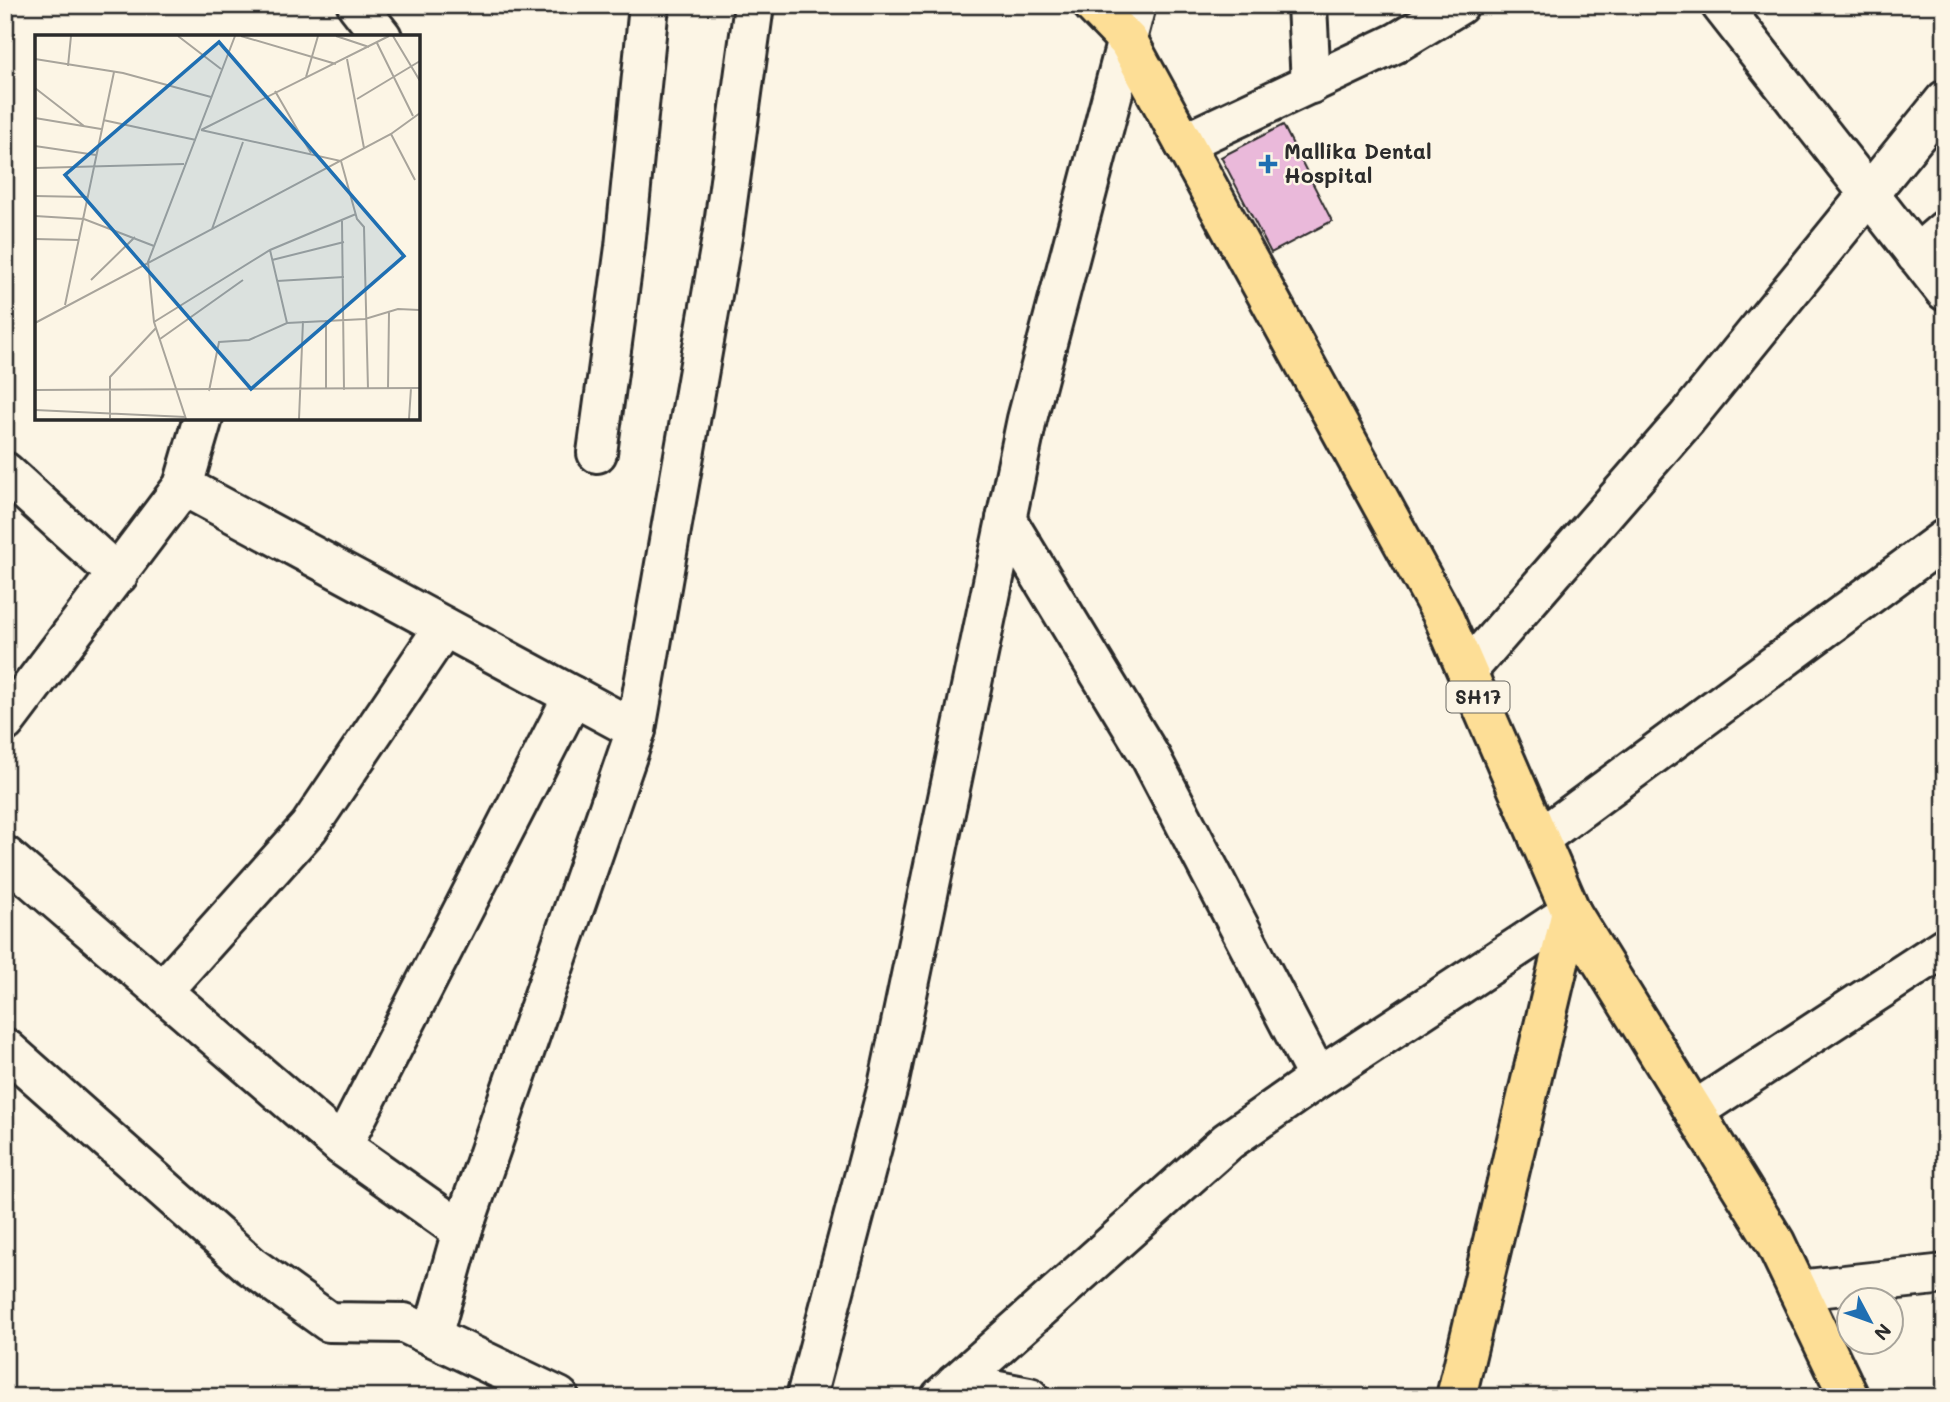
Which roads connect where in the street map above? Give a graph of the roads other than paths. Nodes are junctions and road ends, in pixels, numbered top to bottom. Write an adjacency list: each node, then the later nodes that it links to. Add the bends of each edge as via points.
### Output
1 (357, 5): 9 (street)
2 (649, 5): 18 (street, via 625,247)
3 (754, 5): 28 (street, via 723,232)
4 (1093, 5): 8 (main road, SH17)
5 (1307, 5): 10 (street)
6 (1459, 5): 10 (street, via 1396,43)
7 (1733, 10): 13 (street)
8 (1132, 23): 12 (main road, SH17); 21 (street, via 1027,419)
9 (380, 35)
10 (1311, 84): 12 (street)
11 (1945, 100): 13 (street)
12 (1184, 143): 25 (main road, SH17, via 1442,614)
13 (1868, 194): 15 (street); 25 (street, via 1687,418)
14 (1945, 230): 15 (street)
15 (1916, 255): 16 (street)
16 (1945, 291)
17 (202, 420): 20 (street)
18 (597, 453)
19 (5, 472): 23 (street)
20 (183, 486): 23 (street); 24 (street)
21 (1006, 519): 35 (street, via 1152,758); 44 (street, via 888,1086)
22 (1945, 539): 29 (street)
23 (118, 575): 27 (street)
24 (444, 627): 26 (street); 33 (street, via 309,827)
25 (1467, 671): 29 (main road, SH17)
26 (573, 696): 28 (street); 37 (street)
27 (10, 705)
28 (636, 730): 38 (street)
29 (1539, 839): 31 (main road, SH17)
30 (5, 856): 33 (street)
31 (1571, 912): 35 (street); 36 (main road, SH17); 46 (main road)
32 (1945, 947): 36 (street)
33 (162, 991): 37 (street)
34 (5, 1048): 41 (street, via 251,1266 329,1322 404,1323)
35 (1318, 1078): 42 (street, via 1228,1141)
36 (1694, 1111): 40 (main road, SH17, via 1775,1242)
37 (342, 1146): 38 (street)
38 (462, 1231): 41 (street)
39 (1945, 1273): 40 (street)
40 (1798, 1290): 47 (main road, SH17)
41 (432, 1336): 43 (street)
42 (948, 1390): 45 (street)
43 (559, 1397)
44 (806, 1397)
45 (1029, 1397)
46 (1456, 1397)
47 (1849, 1397)

